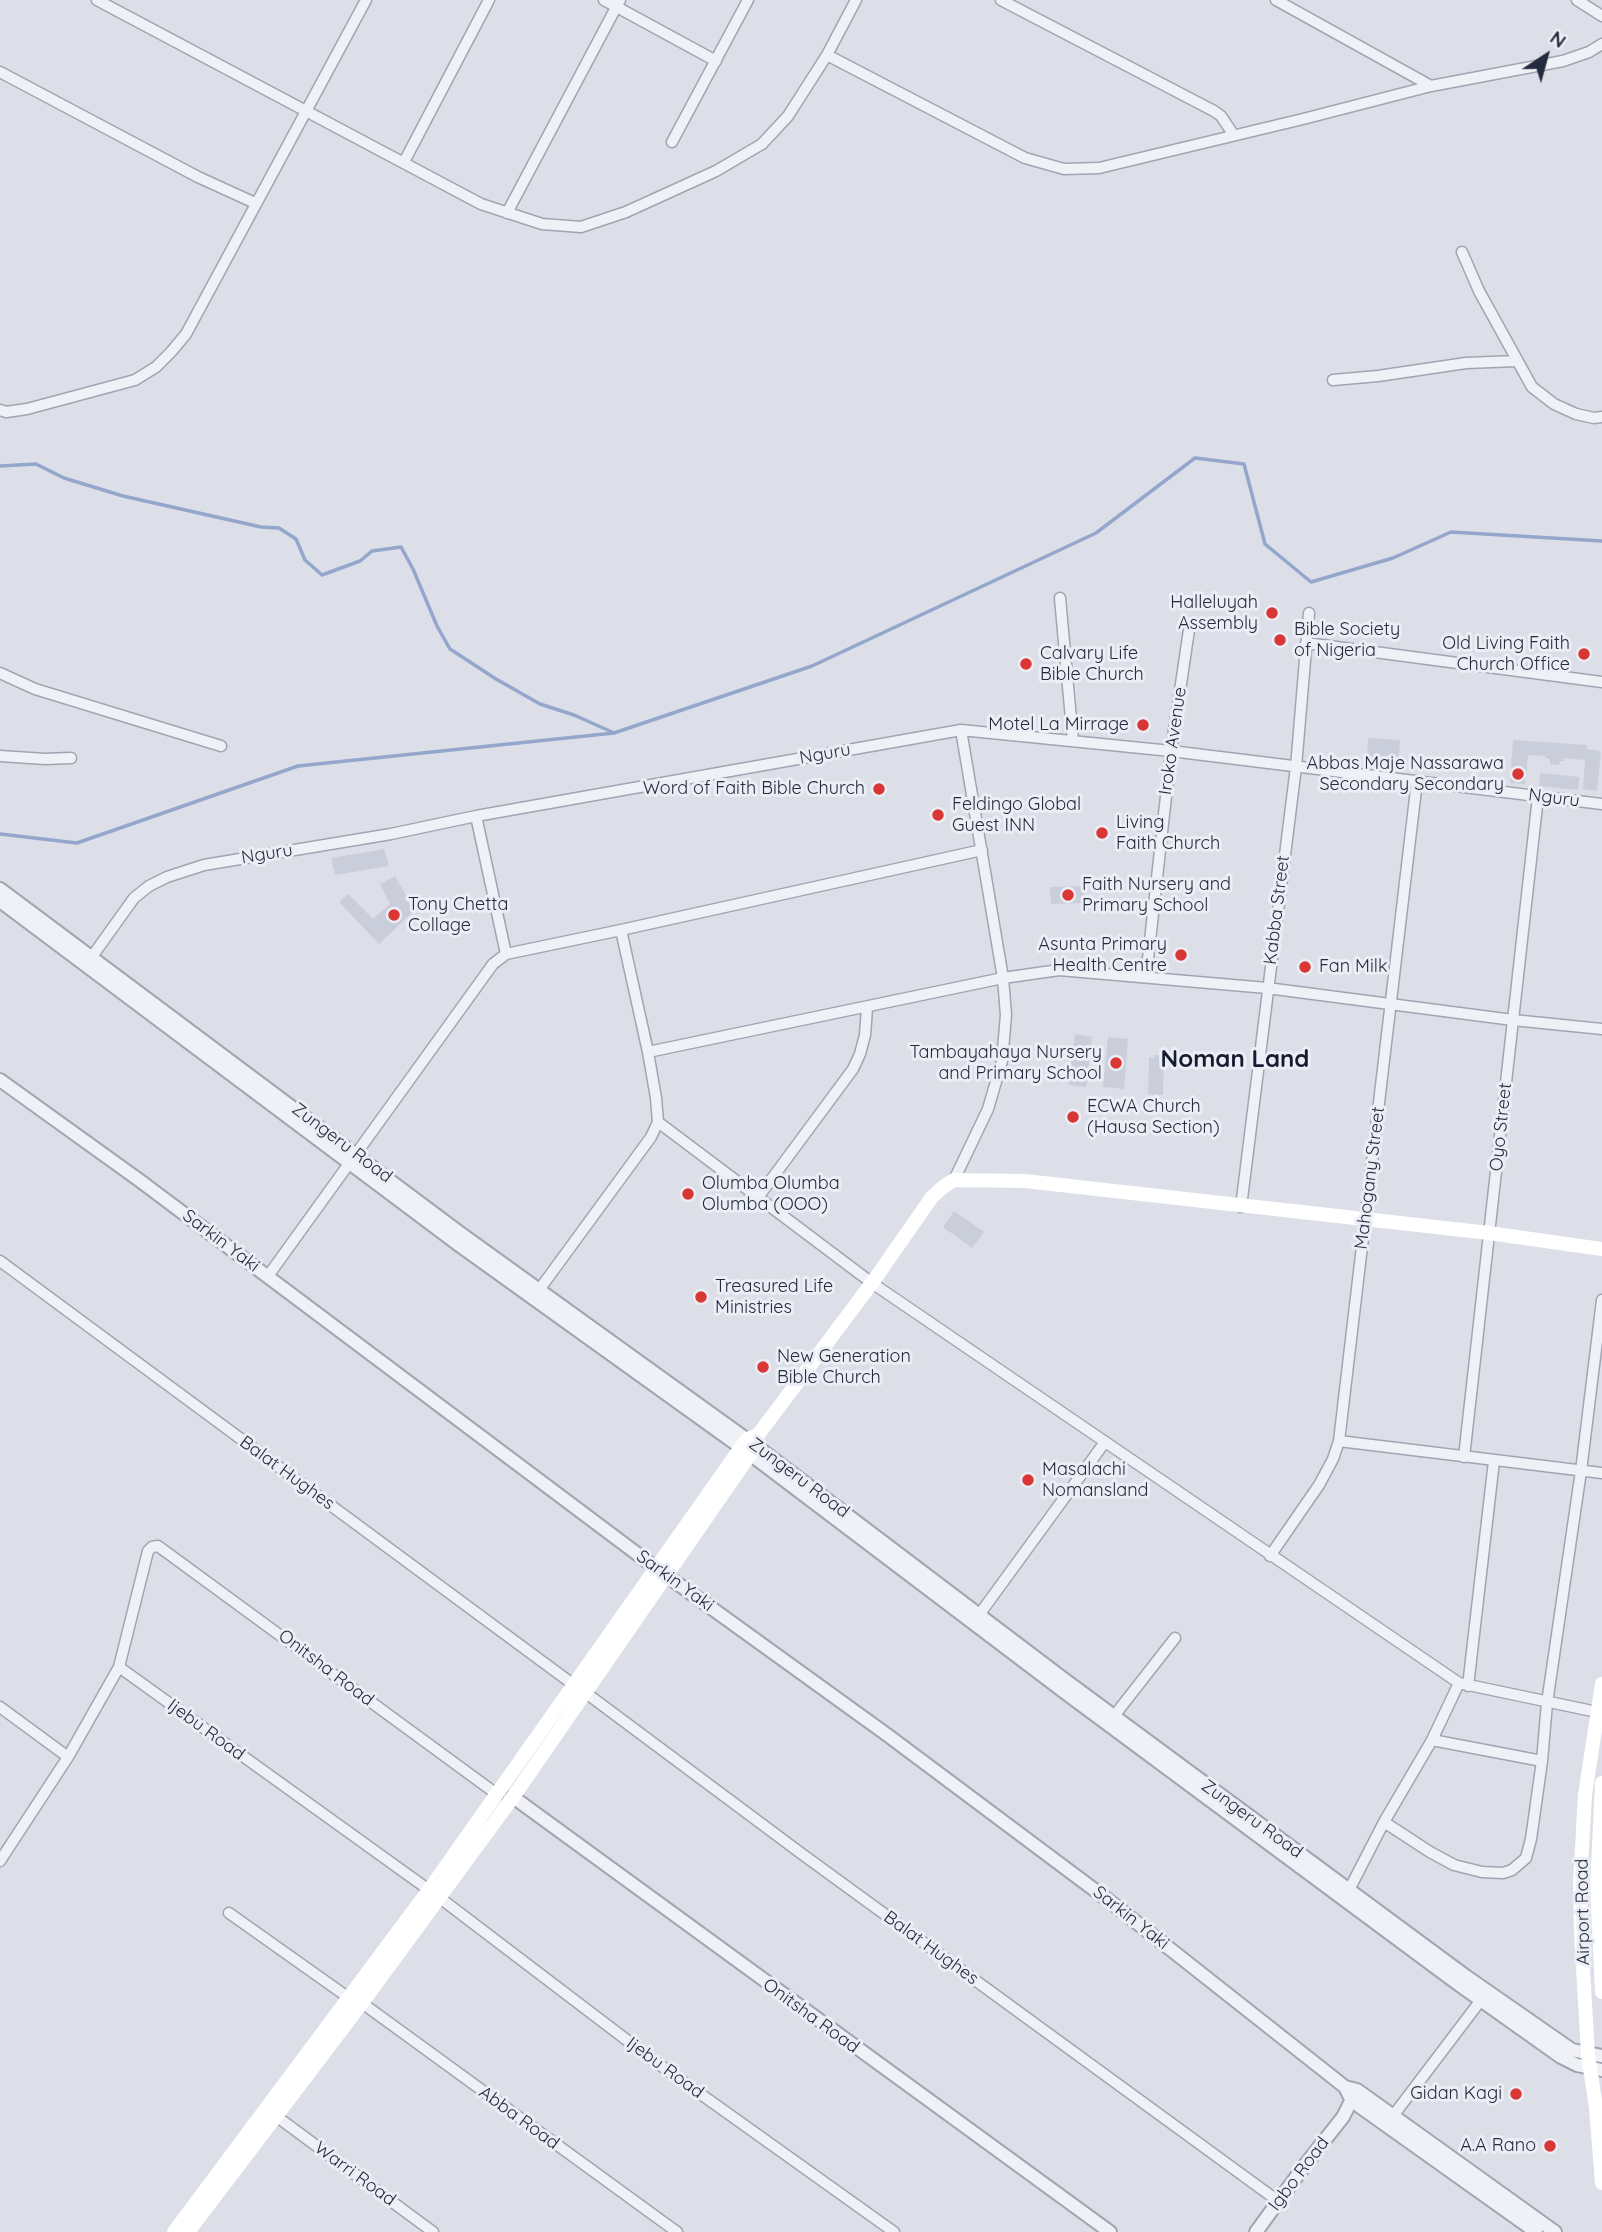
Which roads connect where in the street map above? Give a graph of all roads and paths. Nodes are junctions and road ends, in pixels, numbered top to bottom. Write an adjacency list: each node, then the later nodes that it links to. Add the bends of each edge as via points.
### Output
1 (97, 0): 17 (street)
2 (366, 0): 17 (street)
3 (489, 0): 20 (street)
4 (604, 0): 10 (street)
5 (748, 0): 14 (street)
6 (856, 0): 13 (street)
7 (1001, 0): 18 (street, via 1214,111)
8 (1276, 0): 16 (street)
9 (1577, 0): 11 (street)
10 (618, 3): 14 (street); 22 (street)
11 (1602, 16)
12 (1602, 44): 16 (street, via 1563,61)
13 (827, 55): 18 (street, via 1025,159 1064,169 1099,168); 22 (street, via 788,116 762,144 716,171 581,227 542,224)
14 (716, 61): 19 (street)
15 (1, 76): 21 (street)
16 (1431, 86): 18 (street)
17 (307, 111): 20 (street); 21 (street)
18 (1233, 134)
19 (672, 142)
20 (404, 162): 22 (street)
21 (255, 203): 26 (street, via 186,334 156,367 110,388 27,409)
22 (507, 213)
23 (1462, 252): 24 (street)
24 (1517, 361): 25 (street); 27 (street, via 1532,387 1554,404 1576,414)
25 (1333, 380)
26 (0, 410)
27 (1602, 417)
28 (1060, 598): 35 (street)
29 (1310, 613): 31 (street, Kabba Street)
30 (1189, 630): 37 (street, Iroko Avenue)
31 (1306, 643): 33 (street); 40 (street, Kabba Street)
32 (0, 673): 36 (street, via 35,689)
33 (1602, 682)
34 (961, 730): 35 (street, Nguru); 44 (street, Nguru); 45 (street)
35 (1073, 741): 37 (street, Nguru)
36 (221, 746)
37 (1171, 751): 40 (street, Nguru); 52 (street, Iroko Avenue)
38 (0, 756): 39 (street)
39 (71, 758)
40 (1296, 767): 41 (street, Nguru); 53 (street, Kabba Street)
41 (1417, 781): 42 (street, Nguru); 54 (street, Mahogany Street)
42 (1538, 796): 43 (street, Nguru); 56 (street, Oyo Street)
43 (1602, 804)
44 (476, 816): 49 (street); 50 (street, Nguru, via 204,865 167,877 134,898)
45 (982, 850): 48 (street); 51 (street)
46 (0, 889): 47 (street, Zungeru Road)
47 (6, 908): 50 (street, Zungeru Road); 61 (street)
48 (621, 930): 49 (street); 58 (street)
49 (506, 954): 61 (street, via 493,964)
50 (91, 958): 61 (street, Zungeru Road)
51 (1003, 978): 52 (street, via 1059,970); 55 (street); 62 (street, via 1002,1060 988,1109)
52 (1146, 978): 53 (street)
53 (1267, 988): 54 (street); 64 (street, Kabba Street)
54 (1392, 1003): 56 (street); 65 (street, Mahogany Street)
55 (867, 1008): 58 (street); 63 (street, via 865,1035 853,1069)
56 (1513, 1020): 57 (street); 66 (street, Oyo Street)
57 (1602, 1029)
58 (648, 1052): 60 (street)
59 (0, 1080): 69 (street, Sarkin Yaki)
60 (658, 1122): 63 (street); 71 (street, via 651,1138)
61 (352, 1157): 69 (street); 71 (street, Zungeru Road); 75 (street, via 533,1299)
62 (954, 1180): 64 (main road, via 1026,1181); 70 (main road, via 932,1197)
63 (759, 1196): 70 (street)
64 (1241, 1207): 65 (main road)
65 (1365, 1220): 66 (main road); 73 (street, Mahogany Street)
66 (1489, 1234): 67 (main road); 76 (street, Oyo Street)
67 (1602, 1249)
68 (0, 1261): 87 (street, Balat Hughes)
69 (268, 1276): 81 (street, Sarkin Yaki)
70 (872, 1283): 74 (street); 75 (main road)
71 (539, 1290): 75 (street, Zungeru Road)
72 (1602, 1300): 78 (street)
73 (1339, 1441): 76 (street); 80 (street, Mahogany Street, via 1320,1485)
74 (1105, 1442): 80 (street); 82 (street)
75 (751, 1444): 81 (main road); 82 (street, Zungeru Road); 105 (street, via 1067,1694)
76 (1464, 1457): 77 (street)
77 (1494, 1461): 78 (street); 85 (street)
78 (1581, 1471): 79 (street); 88 (street)
79 (1602, 1473)
80 (1270, 1556): 85 (street)
81 (661, 1572): 87 (main road); 107 (street, Sarkin Yaki, via 1097,1891)
82 (979, 1615): 91 (street, Zungeru Road)
83 (1175, 1639): 91 (street)
84 (119, 1667): 93 (street); 96 (street, Onitsha Road, via 146,1558 152,1547 163,1548); 101 (street, Ijebu Road)
85 (1463, 1684): 88 (street); 92 (street)
86 (1602, 1684): 90 (main road, Airport Road)
87 (580, 1689): 96 (main road); 97 (main road); 111 (street, Balat Hughes)
88 (1547, 1703): 90 (street); 94 (street)
89 (0, 1707): 93 (street)
90 (1597, 1712): 106 (main road, Airport Road, via 1585,1796 1580,1883)
91 (1114, 1716): 100 (street, Zungeru Road)
92 (1432, 1740): 94 (street); 98 (street)
93 (68, 1757): 99 (street)
94 (1542, 1761): 98 (street, via 1526,1858 1512,1870 1482,1872 1454,1865)
95 (1602, 1793): 103 (main road, Airport Road, via 1597,1887)
96 (498, 1795): 101 (main road)
97 (513, 1797): 101 (main road); 117 (street, Onitsha Road)
98 (1384, 1822): 100 (street)
99 (0, 1861)
100 (1349, 1890): 106 (street, Zungeru Road, via 1538,2027)
101 (434, 1894): 104 (main road); 116 (street, Ijebu Road, via 653,2060)
102 (229, 1913): 104 (street, Abba Road)
103 (1602, 1992)
104 (355, 2000): 108 (main road); 112 (main road); 115 (street, Abba Road)
105 (1481, 2000): 106 (street, via 1561,2057); 109 (street)
106 (1596, 2062): 110 (main road, Airport Road)
107 (1355, 2096): 109 (street, Sarkin Yaki); 111 (street, Igbo Road); 119 (street)
108 (276, 2116): 113 (main road); 114 (street, Warri Road)
109 (1393, 2116): 120 (street, Sarkin Yaki)
110 (1602, 2183)
111 (1278, 2201): 118 (street, Igbo Road)
112 (174, 2232)
113 (188, 2232)
114 (433, 2232)
115 (677, 2232)
116 (894, 2232)
117 (1110, 2232)
118 (1255, 2232)
119 (1536, 2232)
120 (1555, 2232)

